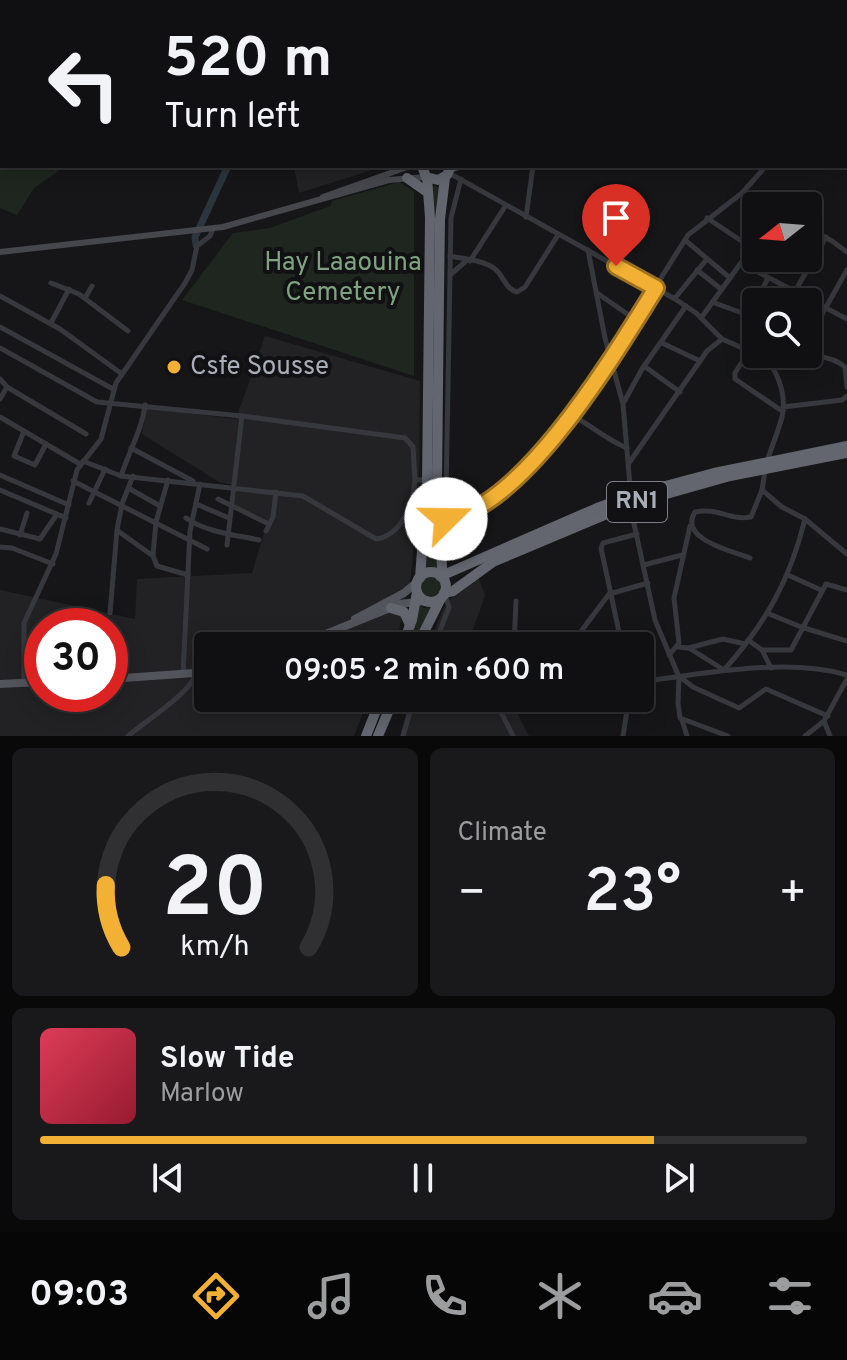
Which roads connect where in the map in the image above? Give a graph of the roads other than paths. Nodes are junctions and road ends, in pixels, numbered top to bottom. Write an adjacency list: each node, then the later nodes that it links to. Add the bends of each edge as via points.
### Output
1 (405, 168): 11 (main road)
2 (533, 168): 13 (street)
3 (764, 168): 9 (street)
4 (449, 172): 5 (highway, via 434,180); 7 (street); 136 (highway, via 440,219)
5 (425, 173): 6 (main road); 8 (highway)
6 (407, 178): 8 (highway); 11 (main road)
7 (461, 179): 12 (street); 24 (street, via 452,209)
8 (427, 192): 96 (highway)
9 (743, 192)
10 (742, 193): 14 (street)
11 (317, 201): 15 (main road)
12 (506, 205): 13 (street); 26 (street)
13 (526, 217): 16 (street)
14 (707, 218): 19 (street); 20 (street)
15 (211, 229): 22 (main road); 66 (street, via 197,246 185,283)
16 (558, 235): 21 (street); 26 (street, via 517,292 494,268)
17 (822, 235): 18 (street)
18 (826, 237): 23 (street); 38 (street)
19 (742, 238)
20 (685, 240): 25 (street); 35 (street)
21 (588, 250): 35 (street); 41 (street)
22 (0, 252)
23 (847, 252)
24 (450, 256): 26 (street); 30 (street)
25 (707, 259): 28 (street); 31 (street)
26 (468, 260): 30 (street)
27 (741, 263): 31 (street); 32 (street)
28 (697, 270): 40 (street); 44 (street)
29 (847, 270): 47 (street)
30 (450, 276): 118 (street)
31 (730, 278): 40 (street)
32 (768, 278): 36 (street); 37 (street)
33 (51, 283): 39 (street)
34 (92, 286): 43 (street)
35 (656, 288): 44 (street); 52 (street)
36 (764, 288)
37 (787, 288)
38 (797, 288)
39 (69, 289): 43 (street); 53 (street)
40 (721, 289): 45 (street)
41 (597, 293): 52 (street); 60 (street)
42 (0, 296): 53 (street)
43 (85, 298): 55 (street)
44 (675, 299): 46 (street)
45 (712, 302): 48 (street); 50 (street)
46 (686, 306): 50 (street); 57 (street)
47 (824, 309): 49 (street); 51 (street)
48 (742, 312)
49 (822, 313)
50 (701, 318): 56 (street)
51 (847, 319)
52 (636, 320): 60 (street)
53 (51, 323): 66 (street)
54 (0, 327): 70 (street)
55 (128, 331)
56 (722, 339): 58 (street); 62 (street)
57 (662, 343): 62 (street); 63 (street)
58 (742, 347)
59 (0, 348): 74 (street, via 93,400)
60 (611, 356): 75 (street); 79 (street)
61 (822, 358): 69 (street, via 843,365)
62 (700, 361): 71 (street)
63 (644, 366): 71 (street); 75 (street)
64 (742, 367): 77 (street, via 735,379)
65 (771, 368): 77 (street)
66 (122, 374): 70 (street)
67 (0, 379): 68 (street)
68 (7, 387): 73 (street); 82 (street)
69 (847, 387)
70 (113, 389): 74 (street)
71 (680, 392): 89 (street)
72 (847, 396): 77 (street)
73 (0, 399)
74 (109, 403): 76 (street); 88 (street, via 101,439)
75 (623, 404): 86 (street)
76 (145, 405): 78 (street); 85 (street)
77 (783, 409): 90 (street)
78 (242, 416): 96 (street, via 408,439); 99 (street)
79 (573, 416): 86 (street); 118 (street, via 497,495)
80 (0, 417): 81 (street)
81 (24, 431): 83 (street); 83 (street, via 14,456 35,465)
82 (86, 434)
83 (46, 444): 88 (street)
84 (847, 446): 90 (highway, RN1)
85 (131, 448): 93 (street); 98 (street)
86 (627, 448): 89 (street)
87 (847, 453): 90 (highway, RN1)
88 (82, 462): 91 (street); 97 (street)
89 (628, 464): 106 (street)
90 (766, 465): 102 (street); 106 (highway, RN1)
91 (105, 469): 93 (street); 103 (street)
92 (0, 475): 110 (street)
93 (121, 476): 94 (street)
94 (133, 476): 95 (street); 100 (street)
95 (168, 480): 98 (street); 112 (street)
96 (421, 480): 104 (street, via 400,522 390,535 376,539 312,499); 147 (highway)
97 (73, 481): 103 (street); 110 (street)
98 (199, 484): 99 (street); 109 (street)
99 (233, 486): 104 (street); 111 (street)
100 (130, 489): 108 (street); 112 (street)
101 (0, 490): 114 (street)
102 (762, 490): 119 (street); 122 (street, via 750,518 711,509 695,512)
103 (95, 491): 107 (street); 108 (street)
104 (276, 492): 111 (street, via 268,528)
105 (218, 499): 111 (street)
106 (634, 499): 126 (street); 140 (highway, RN1); 149 (highway, RN1, via 493,562)
107 (89, 503)
108 (122, 504): 120 (street); 124 (street)
109 (196, 504): 117 (street); 121 (street)
110 (69, 505): 115 (street)
111 (231, 505): 117 (street)
112 (160, 506): 120 (street)
113 (27, 513): 127 (street)
114 (57, 514): 115 (street); 127 (street, via 40,539)
115 (66, 518): 138 (street)
116 (186, 518): 121 (street)
117 (229, 518): 125 (street)
118 (446, 519): 136 (street)
119 (805, 519): 133 (street); 142 (street)
120 (156, 522): 128 (street); 135 (street)
121 (192, 522): 125 (street); 128 (street)
122 (691, 525): 134 (street); 137 (street, via 703,539)
123 (0, 529): 127 (street)
124 (117, 530): 135 (street); 152 (street)
125 (228, 534): 129 (street); 130 (street)
126 (637, 534): 139 (street); 148 (street, via 601,546)
127 (20, 535)
128 (190, 540): 132 (street); 141 (street)
129 (259, 540)
130 (227, 545)
131 (0, 547): 138 (street)
132 (207, 549)
133 (847, 554)
134 (682, 555): 139 (street); 167 (street, via 674,598)
135 (153, 556): 141 (street, via 157,566)
136 (441, 557): 140 (highway); 143 (highway)
137 (750, 558)
138 (53, 564): 151 (street)
139 (644, 565): 144 (street)
140 (458, 568): 143 (highway, RN1)
141 (188, 575): 174 (street)
142 (788, 575): 145 (street); 154 (street)
143 (440, 576): 147 (highway, RN1, via 427,573); 149 (highway, via 445,582)
144 (648, 583): 148 (street); 170 (street)
145 (821, 590): 146 (street, via 828,583); 156 (street)
146 (847, 590)
147 (418, 591): 149 (highway, RN1, via 433,602); 153 (main road, RN1); 155 (highway); 157 (main road, RN1, via 404,593)
148 (609, 594): 163 (street); 164 (street)
149 (443, 595): 160 (highway); 161 (street, via 447,614)
150 (516, 601): 162 (street)
151 (31, 608)
152 (110, 608)
153 (391, 608): 155 (highway, via 404,612); 157 (main road, RN1)
154 (767, 613): 156 (street); 166 (street)
155 (410, 625): 159 (highway)
156 (801, 627): 165 (street); 169 (street, via 788,651)
157 (337, 630): 158 (main road, RN1)
158 (332, 632)
159 (407, 632)
160 (424, 632)
161 (440, 632)
162 (515, 632)
163 (581, 632)
164 (618, 632)
165 (847, 641)
166 (747, 642): 168 (street, via 723,639); 169 (street); 172 (street)
167 (678, 647): 168 (street); 170 (street)
168 (688, 648): 172 (street)
169 (762, 650): 171 (street)
170 (669, 655): 176 (street)
171 (771, 668): 172 (street); 177 (street, via 812,668)
172 (725, 671): 176 (street)
173 (194, 675): 174 (main road)
174 (183, 676): 178 (main road)
175 (194, 677): 191 (street)
176 (679, 677): 179 (street); 189 (street, via 739,708 766,689); 190 (street)
177 (847, 677): 182 (street)
178 (128, 678)
179 (654, 680)
180 (24, 683): 181 (main road)
181 (0, 684)
182 (837, 701): 183 (street); 189 (street)
183 (847, 704)
184 (375, 712): 192 (highway)
185 (388, 712): 193 (highway)
186 (410, 712): 194 (street)
187 (501, 712): 195 (street)
188 (627, 712): 196 (street)
189 (826, 718): 199 (street); 200 (street)
190 (682, 720): 197 (street); 198 (street)
191 (128, 736)
192 (366, 736)
193 (378, 736)
194 (403, 736)
195 (513, 736)
196 (623, 736)
197 (687, 736)
198 (728, 736)
199 (805, 736)
200 (830, 736)

